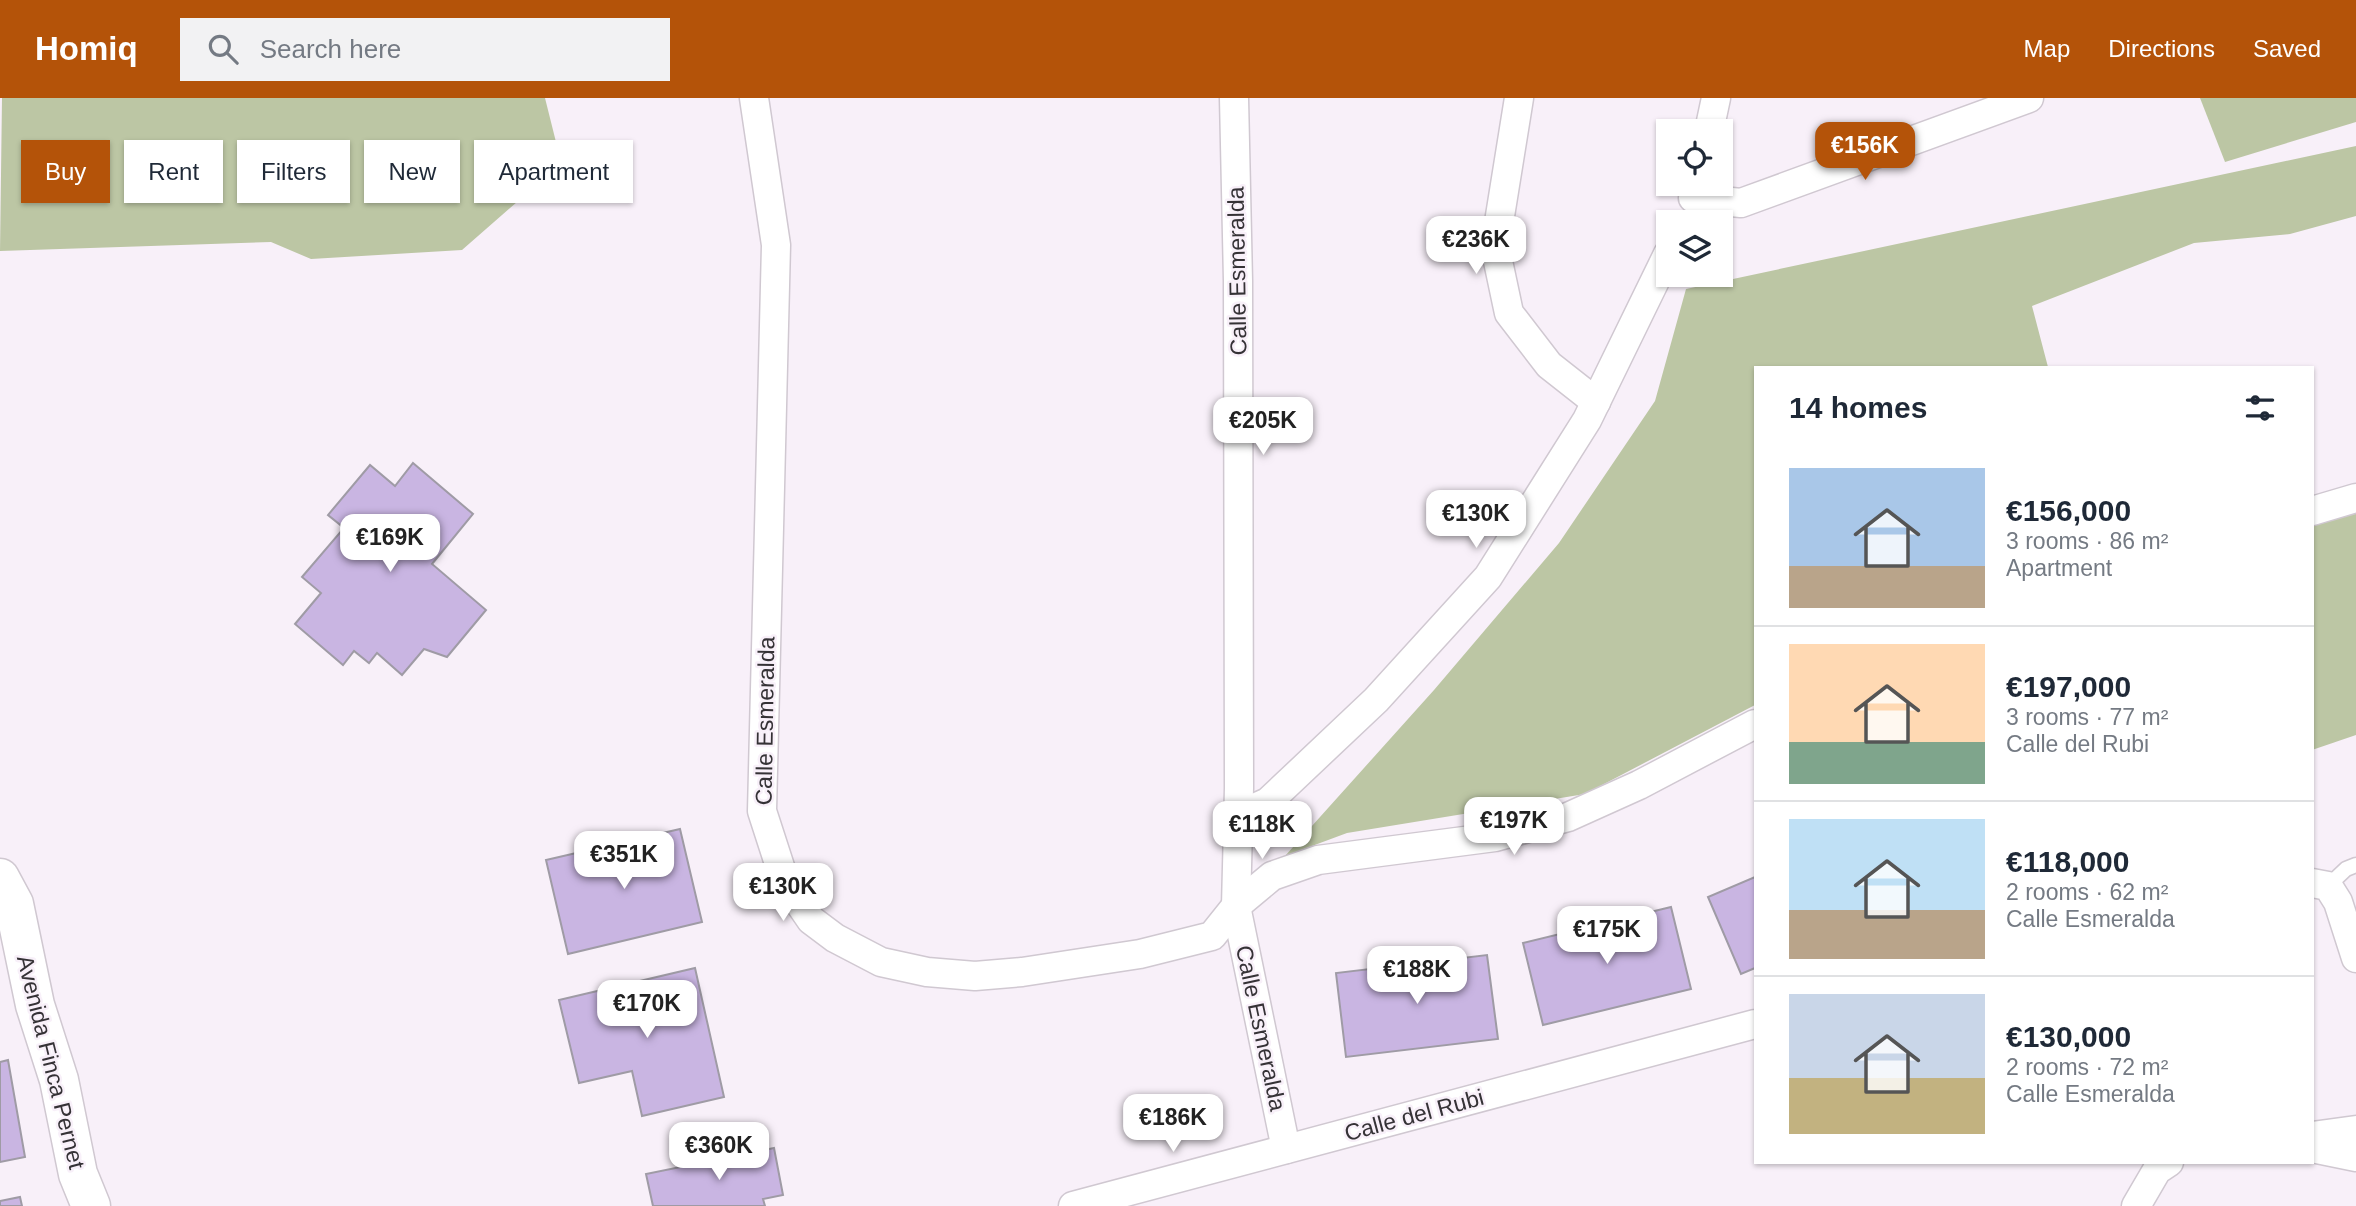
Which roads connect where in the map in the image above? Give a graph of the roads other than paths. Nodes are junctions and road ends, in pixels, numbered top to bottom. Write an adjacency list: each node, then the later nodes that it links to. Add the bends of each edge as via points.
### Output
1 (754, 98): 17 (street, Calle Esmeralda, via 776,245 762,811 785,882 811,920 881,962 975,976 1140,954 1212,936)
2 (1234, 98): 13 (street, Calle Esmeralda)
3 (1519, 98): 9 (street, via 1495,247 1509,313 1549,365)
4 (1716, 98): 6 (street)
5 (2029, 98): 7 (street, via 1741,203)
6 (1712, 119)
7 (1691, 201)
8 (1656, 279): 9 (street)
9 (1596, 402): 13 (street, via 1488,577 1356,718 1268,802)
10 (2356, 498): 11 (street)
11 (2314, 510)
12 (1754, 725): 17 (street, via 1568,817 1495,837 1318,860 1272,876)
13 (1238, 815): 17 (street, Calle Esmeralda)
14 (2356, 865): 16 (lane)
15 (0, 878): 26 (street, Avenida Finca Pernet, via 14,904 78,1174)
16 (2320, 884): 18 (street, via 2346,921)
17 (1236, 906): 23 (street, Calle Esmeralda)
18 (2356, 958)
19 (1754, 1024): 23 (street, Calle del Rubi)
20 (2356, 1130): 21 (street)
21 (2314, 1136)
22 (2314, 1148): 24 (street)
23 (1286, 1149): 27 (street, Calle del Rubi)
24 (2356, 1157)
25 (2166, 1164): 28 (street, via 2157,1170)
26 (91, 1206)
27 (1073, 1206)
28 (2136, 1206)

